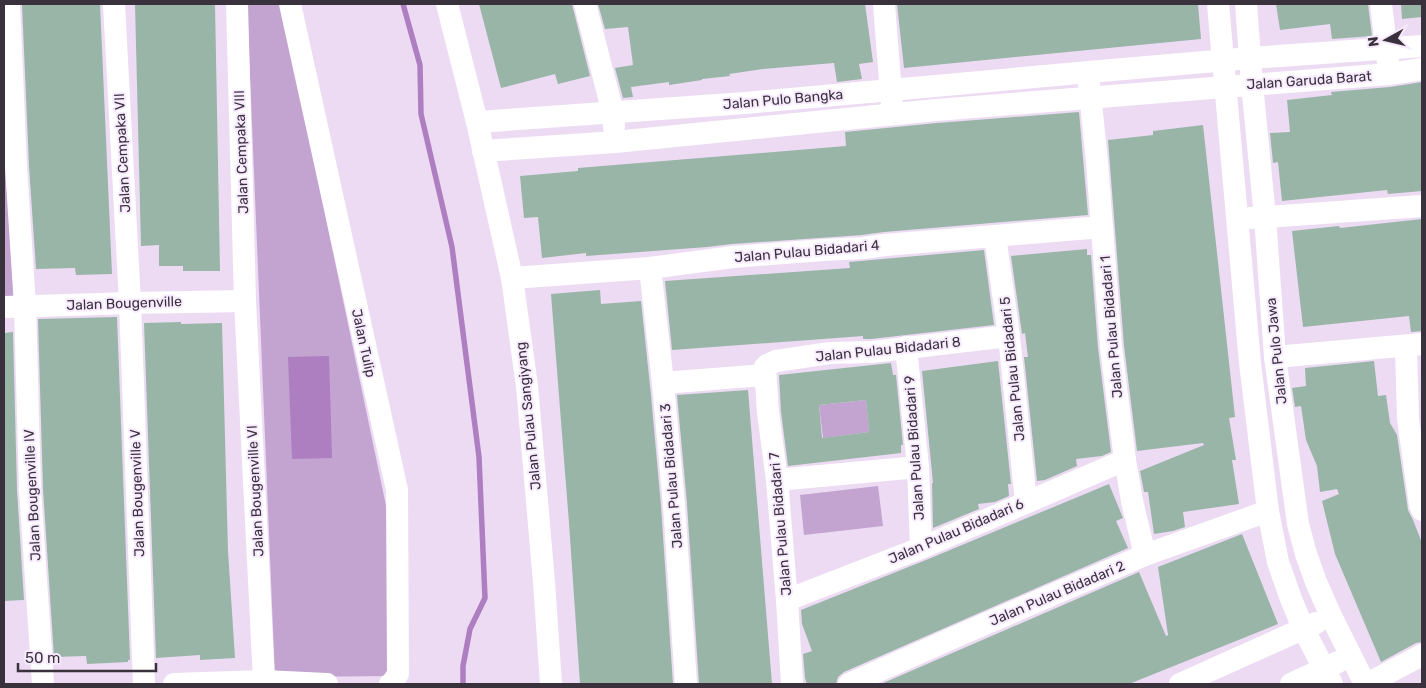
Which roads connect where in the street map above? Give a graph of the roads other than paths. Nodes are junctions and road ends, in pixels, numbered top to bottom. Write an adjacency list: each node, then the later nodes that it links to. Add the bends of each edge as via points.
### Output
1 (9, 4): 27 (street, Jalan Bougenville IV)
2 (114, 4): 36 (street, Jalan Cempaka VII)
3 (237, 4): 35 (street, Jalan Cempaka VIII)
4 (290, 4): 63 (street, Jalan Tulip, via 397,490 398,674)
5 (447, 4): 24 (street, Jalan Pulau Sangiyang)
6 (585, 4): 22 (street)
7 (884, 4): 20 (street)
8 (1218, 4): 14 (street, Jalan Pulo Jawa)
9 (1246, 4): 13 (street, Jalan Pulo Jawa)
10 (1381, 4): 12 (street)
11 (1422, 46): 12 (street, Jalan Garuda Barat)
12 (1386, 49): 13 (street, Jalan Garuda Barat); 17 (street)
13 (1250, 58): 14 (street, Jalan Garuda Barat); 18 (street, Jalan Pulo Jawa)
14 (1224, 60): 16 (street, Jalan Pulo Bangka); 19 (street, Jalan Pulo Jawa)
15 (1422, 69): 17 (street, Jalan Garuda Barat)
16 (1089, 72): 20 (street, Jalan Pulo Bangka); 21 (street)
17 (1389, 74): 18 (street, Jalan Garuda Barat)
18 (1252, 84): 19 (street, Jalan Garuda Barat); 29 (street, Jalan Pulo Jawa)
19 (1226, 87): 21 (street, Jalan Pulo Bangka); 30 (street, Jalan Pulo Jawa)
20 (891, 90): 22 (street, Jalan Pulo Bangka); 23 (street)
21 (1090, 97): 23 (street, Jalan Pulo Bangka); 31 (street, Jalan Pulau Bidadari 1)
22 (612, 113): 24 (street, Jalan Pulo Bangka); 25 (street)
23 (893, 114): 25 (street, Jalan Pulo Bangka)
24 (477, 122): 26 (street, Jalan Pulau Sangiyang)
25 (615, 142): 26 (street, Jalan Pulo Bangka)
26 (483, 151): 34 (street, Jalan Pulau Sangiyang)
27 (10, 167): 37 (street, Jalan Bougenville IV)
28 (1422, 206): 29 (street)
29 (1266, 217): 30 (street); 41 (street, Jalan Pulo Jawa)
30 (1236, 219): 49 (street, Jalan Pulo Jawa)
31 (1102, 226): 32 (street, Jalan Pulau Bidadari 4); 44 (street, Jalan Pulau Bidadari 1, via 1111,347)
32 (996, 236): 33 (street, Jalan Pulau Bidadari 4, via 777,253); 38 (street, Jalan Pulau Bidadari 5)
33 (650, 268): 34 (street, Jalan Pulau Bidadari 4); 43 (street, Jalan Pulau Bidadari 3)
34 (512, 278): 64 (street, Jalan Pulau Sangiyang, via 527,386)
35 (245, 301): 36 (street, Jalan Bougenville); 58 (street, Jalan Bougenville VI)
36 (130, 303): 37 (street, Jalan Bougenville); 60 (street, Jalan Bougenville V)
37 (15, 307): 59 (street, Jalan Bougenville IV)
38 (1009, 336): 40 (street, Jalan Pulau Bidadari 8); 47 (street, Jalan Pulau Bidadari 5)
39 (1414, 345): 41 (street); 48 (street, via 1408,419)
40 (906, 347): 42 (street, Jalan Pulau Bidadari 8, via 776,361); 45 (street, Jalan Pulau Bidadari 9)
41 (1275, 357): 53 (street, Jalan Pulo Jawa, via 1298,524 1306,554)
42 (766, 370): 43 (street, Jalan Pulau Bidadari 8); 46 (street, Jalan Pulau Bidadari 7)
43 (663, 383): 65 (street, Jalan Pulau Bidadari 3)
44 (1125, 460): 47 (street, Jalan Pulau Bidadari 6); 51 (street, Jalan Pulau Bidadari 1)
45 (918, 467): 46 (street); 50 (street, Jalan Pulau Bidadari 9)
46 (777, 480): 52 (street, Jalan Pulau Bidadari 7)
47 (1026, 502): 50 (street, Jalan Pulau Bidadari 6)
48 (1422, 510)
49 (1268, 511): 51 (street, Jalan Pulau Bidadari 2); 54 (street, Jalan Pulo Jawa, via 1278,562)
50 (920, 548): 52 (street, Jalan Pulau Bidadari 6)
51 (1145, 555): 67 (street, Jalan Pulau Bidadari 2)
52 (787, 600): 66 (street, Jalan Pulau Bidadari 7)
53 (1331, 616): 54 (street); 55 (street, Jalan Pulo Jawa)
54 (1303, 628): 57 (street, Jalan Pulo Jawa); 68 (street)
55 (1351, 655): 57 (street); 70 (street, Jalan Pulo Jawa)
56 (1422, 655): 70 (street)
57 (1329, 677): 69 (street)
58 (264, 681): 61 (street); 62 (street)
59 (43, 684)
60 (144, 684)
61 (174, 684)
62 (327, 684)
63 (390, 684)
64 (551, 684)
65 (686, 684)
66 (792, 684)
67 (849, 684)
68 (1180, 684)
69 (1291, 684)
70 (1366, 684)

